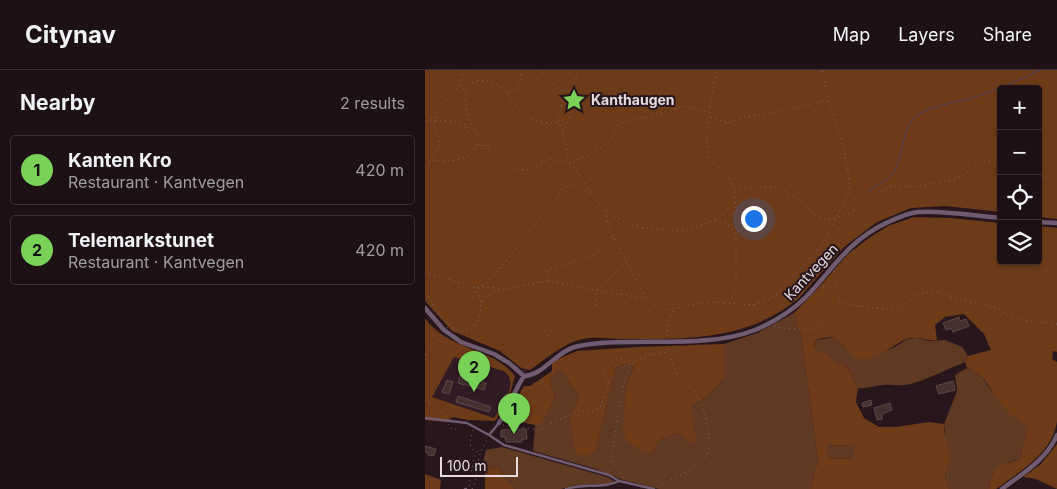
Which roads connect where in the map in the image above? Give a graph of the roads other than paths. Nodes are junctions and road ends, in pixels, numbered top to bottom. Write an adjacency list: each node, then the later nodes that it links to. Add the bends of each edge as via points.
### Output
1 (997, 218): 5 (street, Kantvegen, via 917,212 894,219 853,244 805,298 769,323 723,338 576,346 531,376)
2 (1042, 222): 3 (street)
3 (1057, 223)
4 (425, 308): 5 (street, via 444,330 461,342 494,354)
5 (524, 376): 7 (street)
6 (425, 418): 8 (lane, via 467,423)
7 (498, 424): 8 (lane)
8 (489, 435): 10 (lane, via 503,445)
9 (1057, 435): 13 (street, via 1041,459)
10 (619, 481): 11 (lane, via 613,486); 12 (lane)
11 (566, 489)
12 (653, 489)
13 (1002, 489)

